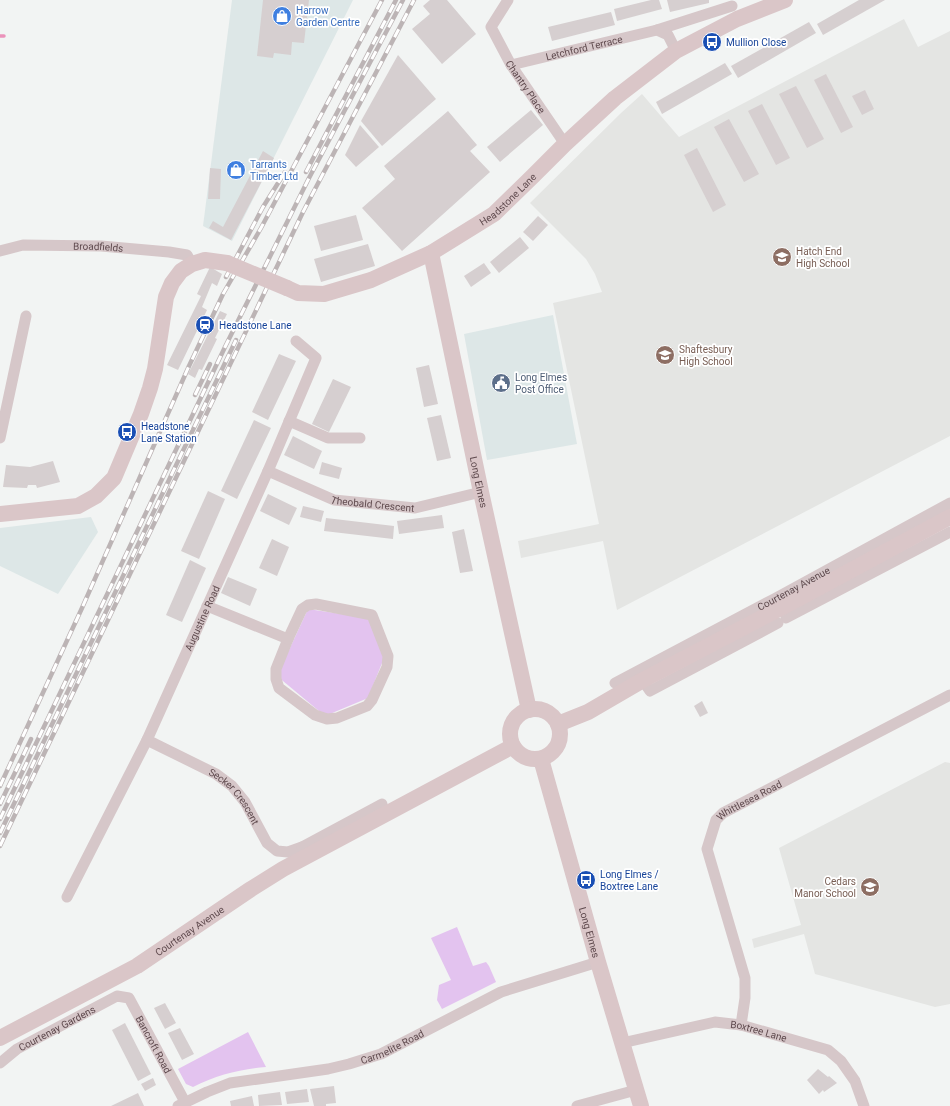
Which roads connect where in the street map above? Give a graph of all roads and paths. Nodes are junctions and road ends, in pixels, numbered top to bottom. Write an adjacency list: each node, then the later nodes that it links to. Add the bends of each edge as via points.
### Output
1 (508, 0): 6 (street, Chantry Place, via 491,27)
2 (785, 0): 3 (street, Headstone Lane)
3 (733, 8): 4 (street, Letchford Terrace); 5 (street, Headstone Lane)
4 (657, 30): 5 (street, via 668,35); 6 (street, Letchford Terrace)
5 (676, 51): 7 (street, Headstone Lane, via 615,98)
6 (510, 65): 7 (street, Chantry Place)
7 (565, 144): 9 (street, Headstone Lane, via 494,214)
8 (0, 251): 10 (street, Broadfields, via 23,245 101,246 187,255)
9 (431, 253): 10 (street, Headstone Lane, bridge, via 371,280 324,294 298,293 227,262 205,260); 18 (street, Long Elmes)
10 (192, 264): 20 (street, Headstone Lane, via 176,277 166,298 150,388 114,478 96,496 78,506)
11 (26, 316): 13 (street)
12 (296, 341): 14 (street, Augustine Road, via 316,358)
13 (2, 412): 15 (street)
14 (289, 421): 16 (street, via 328,438); 17 (street, Augustine Road)
15 (0, 438)
16 (360, 438)
17 (268, 471): 18 (street, Theobald Crescent, via 334,500 415,508); 22 (street, Augustine Road)
18 (482, 492): 29 (street, Long Elmes)
19 (949, 510): 23 (street, Courtenay Avenue); 24 (street, Courtenay Avenue)
20 (0, 514)
21 (950, 532): 23 (street, Courtenay Avenue)
22 (207, 606): 25 (street); 31 (street, Augustine Road)
23 (798, 606): 24 (street, Courtenay Avenue)
24 (779, 612): 26 (street, Courtenay Avenue); 26 (street, Courtenay Avenue, via 760,626)
25 (288, 639): 25 (street, via 302,609 308,605 316,604 372,615 388,661 368,706 337,718 327,719 315,715 279,688 276,669)
26 (640, 676): 27 (street, Courtenay Avenue); 30 (street, Courtenay Avenue, via 588,712)
27 (615, 683)
28 (950, 695): 38 (street, Whittlesea Road, via 723,813 716,820 707,849 744,978 745,998)
29 (529, 710): 30 (street, via 546,712); 32 (street, via 515,719 511,726)
30 (558, 724): 33 (street, via 559,736 556,747)
31 (147, 740): 34 (street, Secker Crescent, via 216,774 232,786 245,802 267,843 277,851); 35 (street, Augustine Road)
32 (513, 746): 33 (street, via 525,757); 34 (street, Courtenay Avenue, via 377,811)
33 (541, 759): 36 (street, Long Elmes)
34 (305, 851): 39 (street, Courtenay Avenue, via 137,966)
35 (68, 897)
36 (598, 962): 40 (street, Long Elmes); 43 (street, Carmelite Road, via 501,992 381,1054 328,1069 230,1083)
37 (117, 996): 41 (street, Courtenay Gardens, via 17,1049); 43 (street, Bancroft Road, via 129,998)
38 (741, 1025): 40 (street, Boxtree Lane, via 715,1022); 46 (street, Boxtree Lane, via 828,1050 841,1061 855,1081)
39 (0, 1038)
40 (622, 1044): 42 (street, Long Elmes)
41 (0, 1063)
42 (636, 1090): 44 (street); 45 (street, Long Elmes)
43 (182, 1104)
44 (577, 1106)
45 (641, 1106)
46 (864, 1106)

